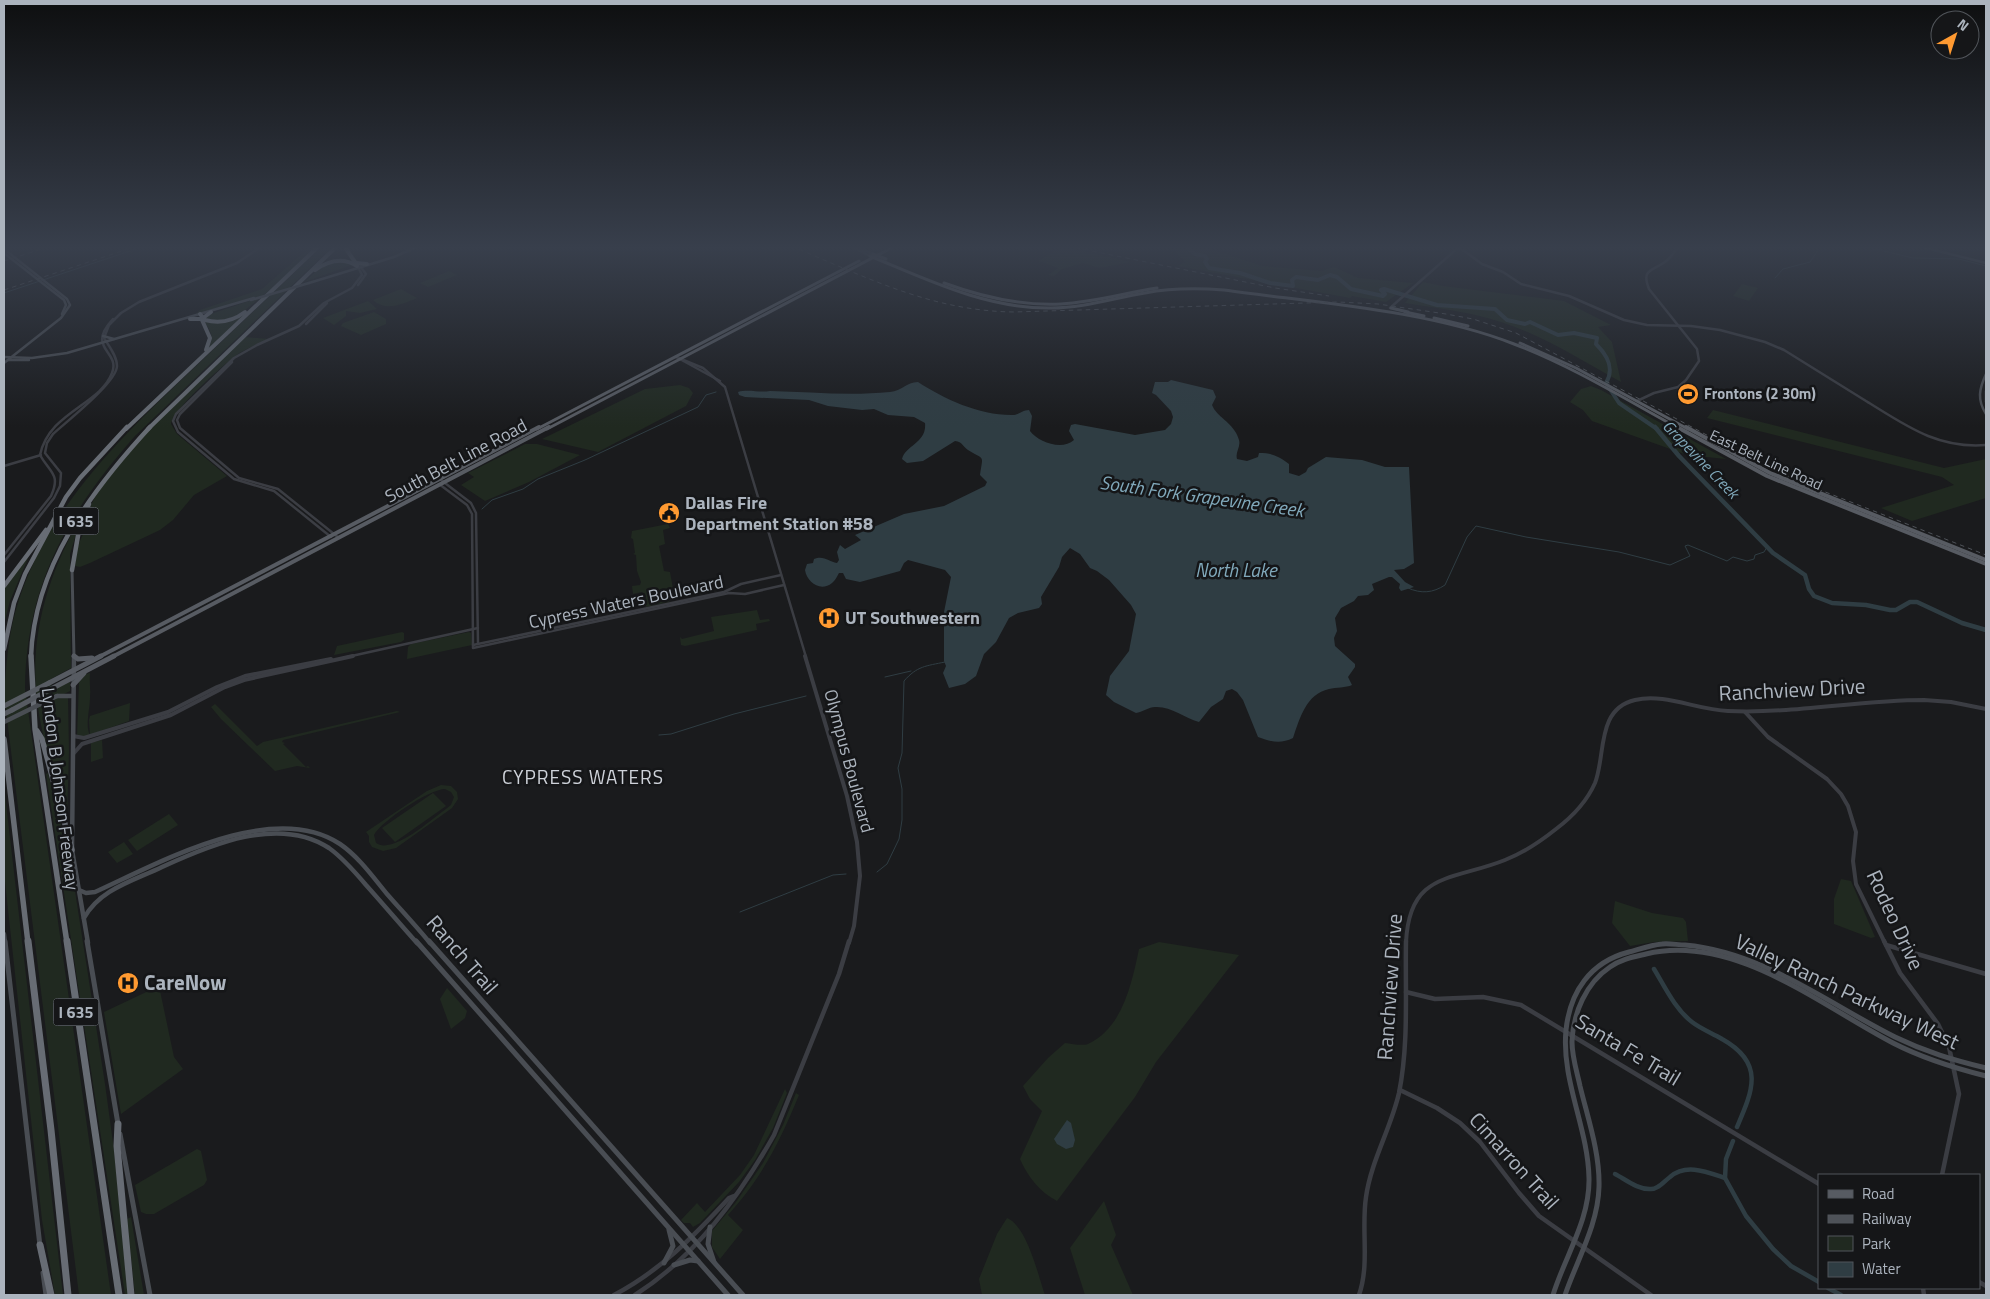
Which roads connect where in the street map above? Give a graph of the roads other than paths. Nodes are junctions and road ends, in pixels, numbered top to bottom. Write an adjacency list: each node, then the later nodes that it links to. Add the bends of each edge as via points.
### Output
1 (65, 307): 28 (main road, via 58,318)
2 (130, 307): 25 (street, via 104,327 100,335)
3 (133, 307): 22 (street, via 112,322)
4 (228, 307): 18 (main road)
5 (229, 307): 19 (main road)
6 (250, 307): 19 (highway, via 236,318 216,322)
7 (255, 307): 30 (highway, I 635)
8 (273, 307): 43 (highway, Lyndon B Johnson Freeway / I 635, via 144,431)
9 (322, 307): 33 (street, via 297,330 237,359)
10 (775, 307): 27 (main road, South Belt Line Road)
11 (1027, 307): 12 (main road, East Belt Line Road)
12 (1050, 307)
13 (1364, 307): 17 (main road, East Belt Line Road)
14 (1393, 307): 17 (street)
15 (1593, 307): 21 (street, via 1628,322)
16 (1662, 307): 21 (street)
17 (1389, 310): 24 (main road, East Belt Line Road); 24 (main road, East Belt Line Road, via 1460,324)
18 (211, 312): 19 (highway)
19 (200, 316): 20 (highway); 23 (main road); 30 (highway, via 211,335 210,342)
20 (190, 319): 25 (main road)
21 (1678, 326): 35 (street, via 1698,351 1699,361 1678,387); 38 (street, via 1720,330 1773,345 1925,435 1960,445)
22 (104, 336): 23 (main road); 25 (street)
23 (122, 338): 25 (main road)
24 (1515, 343): 34 (main road, East Belt Line Road); 34 (main road, East Belt Line Road, via 1551,356)
25 (105, 344): 26 (main road); 29 (main road); 39 (street, via 118,366 115,376 53,434); 40 (street, via 114,366 110,378 52,430 42,443)
26 (60, 354): 28 (main road); 29 (main road)
27 (679, 358): 42 (main road, South Belt Line Road); 54 (street, Olympus Boulevard, via 721,381 727,393)
28 (6, 359): 29 (main road)
29 (41, 359)
30 (187, 370): 46 (highway, I 635, via 92,463 66,497)
31 (1986, 374): 37 (main road, via 1978,395)
32 (1986, 391): 36 (main road)
33 (197, 395): 44 (street, via 180,414 177,420 180,428 238,478 274,487); 45 (street, via 176,414 173,421 176,430 234,479 271,489)
34 (1621, 395): 35 (main road, East Belt Line Road)
35 (1634, 402): 48 (main road, East Belt Line Road, via 1768,475)
36 (1986, 402)
37 (1986, 414)
38 (1986, 445)
39 (45, 453): 40 (street); 51 (street, via 61,473 59,489)
40 (40, 454): 41 (street); 49 (street, via 55,474 55,487)
41 (4, 465)
42 (440, 482): 47 (main road, South Belt Line Road); 60 (street, via 471,503 475,510); 61 (street, via 463,500 472,514)
43 (91, 496): 53 (highway, via 79,530); 78 (highway, Lyndon B Johnson Freeway / I 635, via 53,564 37,615 30,670)
44 (295, 502): 45 (street); 47 (street)
45 (291, 504): 47 (street)
46 (52, 525): 57 (highway, via 39,537); 64 (highway, I 635, via 25,574 14,603)
47 (335, 537): 66 (main road, South Belt Line Road); 68 (main road, South Belt Line Road)
48 (1954, 549): 50 (main road, East Belt Line Road); 52 (main road, East Belt Line Road)
49 (4, 555)
50 (1986, 560)
51 (4, 562)
52 (1986, 564)
53 (72, 570): 65 (main road)
54 (781, 575): 55 (street, Cypress Waters Boulevard); 56 (street, Olympus Boulevard)
55 (738, 585): 58 (street, Cypress Waters Boulevard); 59 (street, via 737,590)
56 (784, 585): 59 (street, Cypress Waters Boulevard); 104 (street, Olympus Boulevard, via 847,796 858,842 859,893 854,926 840,974 774,1135)
57 (4, 586)
58 (724, 593): 59 (street, Cypress Waters Boulevard); 63 (street, Cypress Waters Boulevard)
59 (742, 594)
60 (478, 595): 61 (street); 62 (street)
61 (472, 596): 62 (street)
62 (476, 628): 63 (street); 63 (street, Cypress Waters Boulevard, via 473,647); 77 (street, via 234,683 184,709)
63 (478, 646)
64 (4, 649)
65 (74, 656): 66 (main road, via 82,660); 67 (main road)
66 (98, 657): 67 (main road, South Belt Line Road)
67 (74, 670): 69 (main road); 72 (main road, South Belt Line Road, bridge)
68 (86, 670): 69 (main road, South Belt Line Road); 70 (main road)
69 (73, 677): 70 (main road); 75 (main road, South Belt Line Road, bridge)
70 (73, 685): 71 (main road)
71 (73, 696): 76 (main road, bridge, via 58,696); 79 (main road)
72 (4, 706)
73 (1986, 709): 74 (street, Ranchview Drive, via 1921,700)
74 (1745, 711): 89 (street, Rodeo Drive, via 1768,737 1827,779 1841,794 1856,832 1853,861 1856,884); 92 (street, Ranchview Drive, via 1711,710 1655,699 1634,700 1619,706 1607,720 1595,782 1583,803 1567,820 1511,858 1437,881 1413,901 1407,925)
75 (4, 714)
76 (4, 722)
77 (133, 725): 79 (street, via 84,738); 81 (street, via 82,744)
78 (35, 728): 83 (highway, via 42,739); 120 (highway, Lyndon B Johnson Freeway / I 635)
79 (73, 736): 81 (main road)
80 (4, 739): 119 (highway, I 635)
81 (73, 756): 83 (main road)
82 (204, 847): 84 (main road, Ranch Trail, via 95,892); 85 (main road, Ranch Trail, via 238,834 274,828 316,833 346,849); 86 (main road, Ranch Trail, via 261,835 313,839 335,852); 87 (main road, Ranch Trail, via 105,893 90,906)
83 (72, 850): 84 (main road)
84 (79, 890): 87 (main road)
85 (396, 904): 86 (main road); 107 (main road, Ranch Trail)
86 (387, 910): 106 (main road, Ranch Trail)
87 (84, 918): 101 (main road)
88 (4, 934): 109 (main road)
89 (1886, 944): 90 (street); 96 (street, Rodeo Drive, via 1900,973 1938,1024)
90 (1986, 974)
91 (1776, 975): 93 (main road, Valley Ranch Parkway West); 94 (main road, Valley Ranch Parkway West, via 1750,960 1710,948 1681,944 1645,946 1605,960 1589,974 1572,1000); 95 (main road, Valley Ranch Parkway West, via 1702,953 1671,950 1636,954 1611,965 1593,980 1579,1006)
92 (1406, 992): 94 (street, Santa Fe Trail, via 1435,999 1470,996 1507,1000); 100 (street, Ranchview Drive)
93 (1858, 1020): 96 (main road, Valley Ranch Parkway West); 97 (main road, Valley Ranch Parkway West, via 1913,1052)
94 (1565, 1031): 95 (street, Santa Fe Trail); 108 (main road, Valley Ranch Parkway West, via 1566,1057 1589,1180 1587,1208)
95 (1572, 1035): 103 (street, Santa Fe Trail); 111 (main road, Valley Ranch Parkway West, via 1572,1056 1594,1147 1599,1186 1592,1224)
96 (1952, 1061): 97 (street, Rodeo Drive); 98 (main road, Valley Ranch Parkway West)
97 (1954, 1068): 99 (main road, Valley Ranch Parkway West); 102 (street, Rodeo Drive, via 1959,1094)
98 (1986, 1068)
99 (1986, 1076)
100 (1400, 1090): 108 (street, Cimarron Trail, via 1430,1102 1469,1131 1489,1152 1527,1204); 127 (street, Ranchview Drive, via 1366,1197 1366,1257)
101 (118, 1124): 121 (highway, via 117,1146); 122 (main road)
102 (1942, 1174)
103 (1818, 1183)
104 (735, 1196): 105 (street, Olympus Boulevard); 107 (street, Olympus Boulevard, via 728,1198)
105 (710, 1227): 107 (street, Olympus Boulevard); 115 (main road, via 708,1244)
106 (668, 1228): 110 (main road, Ranch Trail); 114 (main road, via 673,1246)
107 (694, 1240): 110 (street, Olympus Boulevard); 112 (street, Olympus Boulevard); 115 (main road, Ranch Trail)
108 (1574, 1242): 111 (street, Cimarron Trail); 128 (main road, Valley Ranch Parkway West)
109 (40, 1245): 117 (main road); 118 (highway)
110 (684, 1245): 112 (main road, Ranch Trail); 114 (street, Olympus Boulevard)
111 (1583, 1248): 129 (main road, Valley Ranch Parkway West); 130 (street, Cimarron Trail)
112 (689, 1250): 113 (main road, Ranch Trail); 116 (street, Olympus Boulevard)
113 (699, 1261): 116 (main road, via 690,1260); 125 (main road, Ranch Trail)
114 (664, 1263): 123 (street, Olympus Boulevard)
115 (715, 1264): 126 (main road, Ranch Trail)
116 (674, 1266): 124 (street, Olympus Boulevard)
117 (46, 1295)
118 (51, 1295)
119 (68, 1295)
120 (119, 1295)
121 (131, 1295)
122 (150, 1295)
123 (614, 1295)
124 (635, 1295)
125 (728, 1295)
126 (743, 1295)
127 (1359, 1295)
128 (1553, 1295)
129 (1565, 1295)
130 (1651, 1295)

